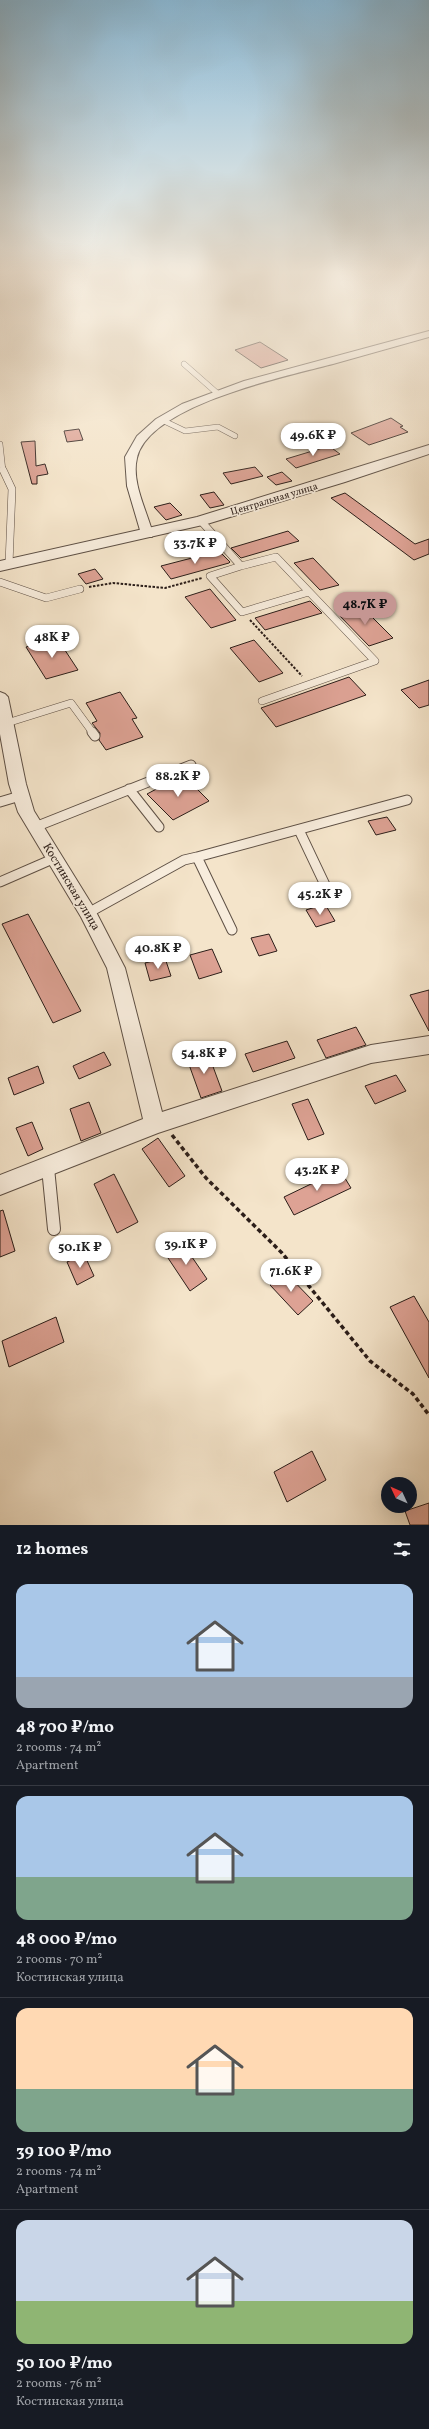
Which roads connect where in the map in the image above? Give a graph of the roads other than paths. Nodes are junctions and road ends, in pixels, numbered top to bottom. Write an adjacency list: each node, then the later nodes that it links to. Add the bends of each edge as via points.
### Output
1 (400, 342): 3 (street)
2 (184, 364): 3 (lane)
3 (217, 393): 4 (street)
4 (162, 420): 5 (lane, via 185,431 218,427); 10 (street, via 137,443 131,456 130,473)
5 (235, 436)
6 (0, 444): 8 (lane)
7 (429, 449): 9 (street, Центральная улица)
8 (1, 470): 11 (lane, via 12,489)
9 (201, 521): 10 (street, Центральная улица); 12 (lane)
10 (147, 534): 11 (street, Центральная улица)
11 (4, 565)
12 (241, 566): 15 (lane, via 276,558); 15 (lane, via 210,576 242,612)
13 (0, 582): 14 (lane, via 46,598)
14 (80, 589)
15 (309, 592): 17 (lane, via 375,661)
16 (0, 697): 18 (street, Костинская улица)
17 (262, 701)
18 (7, 723): 19 (lane, via 71,703); 22 (street, Костинская улица)
19 (95, 736)
20 (191, 765): 21 (lane)
21 (129, 789): 25 (lane); 26 (lane)
22 (20, 796): 23 (lane); 25 (street, Костинская улица)
23 (1, 800)
24 (407, 800): 27 (lane)
25 (35, 827): 29 (street, Костинская улица)
26 (159, 827)
27 (299, 830): 28 (lane); 31 (lane)
28 (197, 857): 32 (lane, via 184,860); 33 (lane)
29 (55, 858): 30 (lane); 32 (street, Костинская улица)
30 (0, 882)
31 (327, 889)
32 (88, 913): 35 (street, Костинская улица, via 116,968)
33 (232, 930)
34 (429, 1045): 35 (street, via 371,1054)
35 (159, 1123): 36 (street)
36 (48, 1168): 37 (street); 38 (lane)
37 (0, 1185)
38 (54, 1229)

